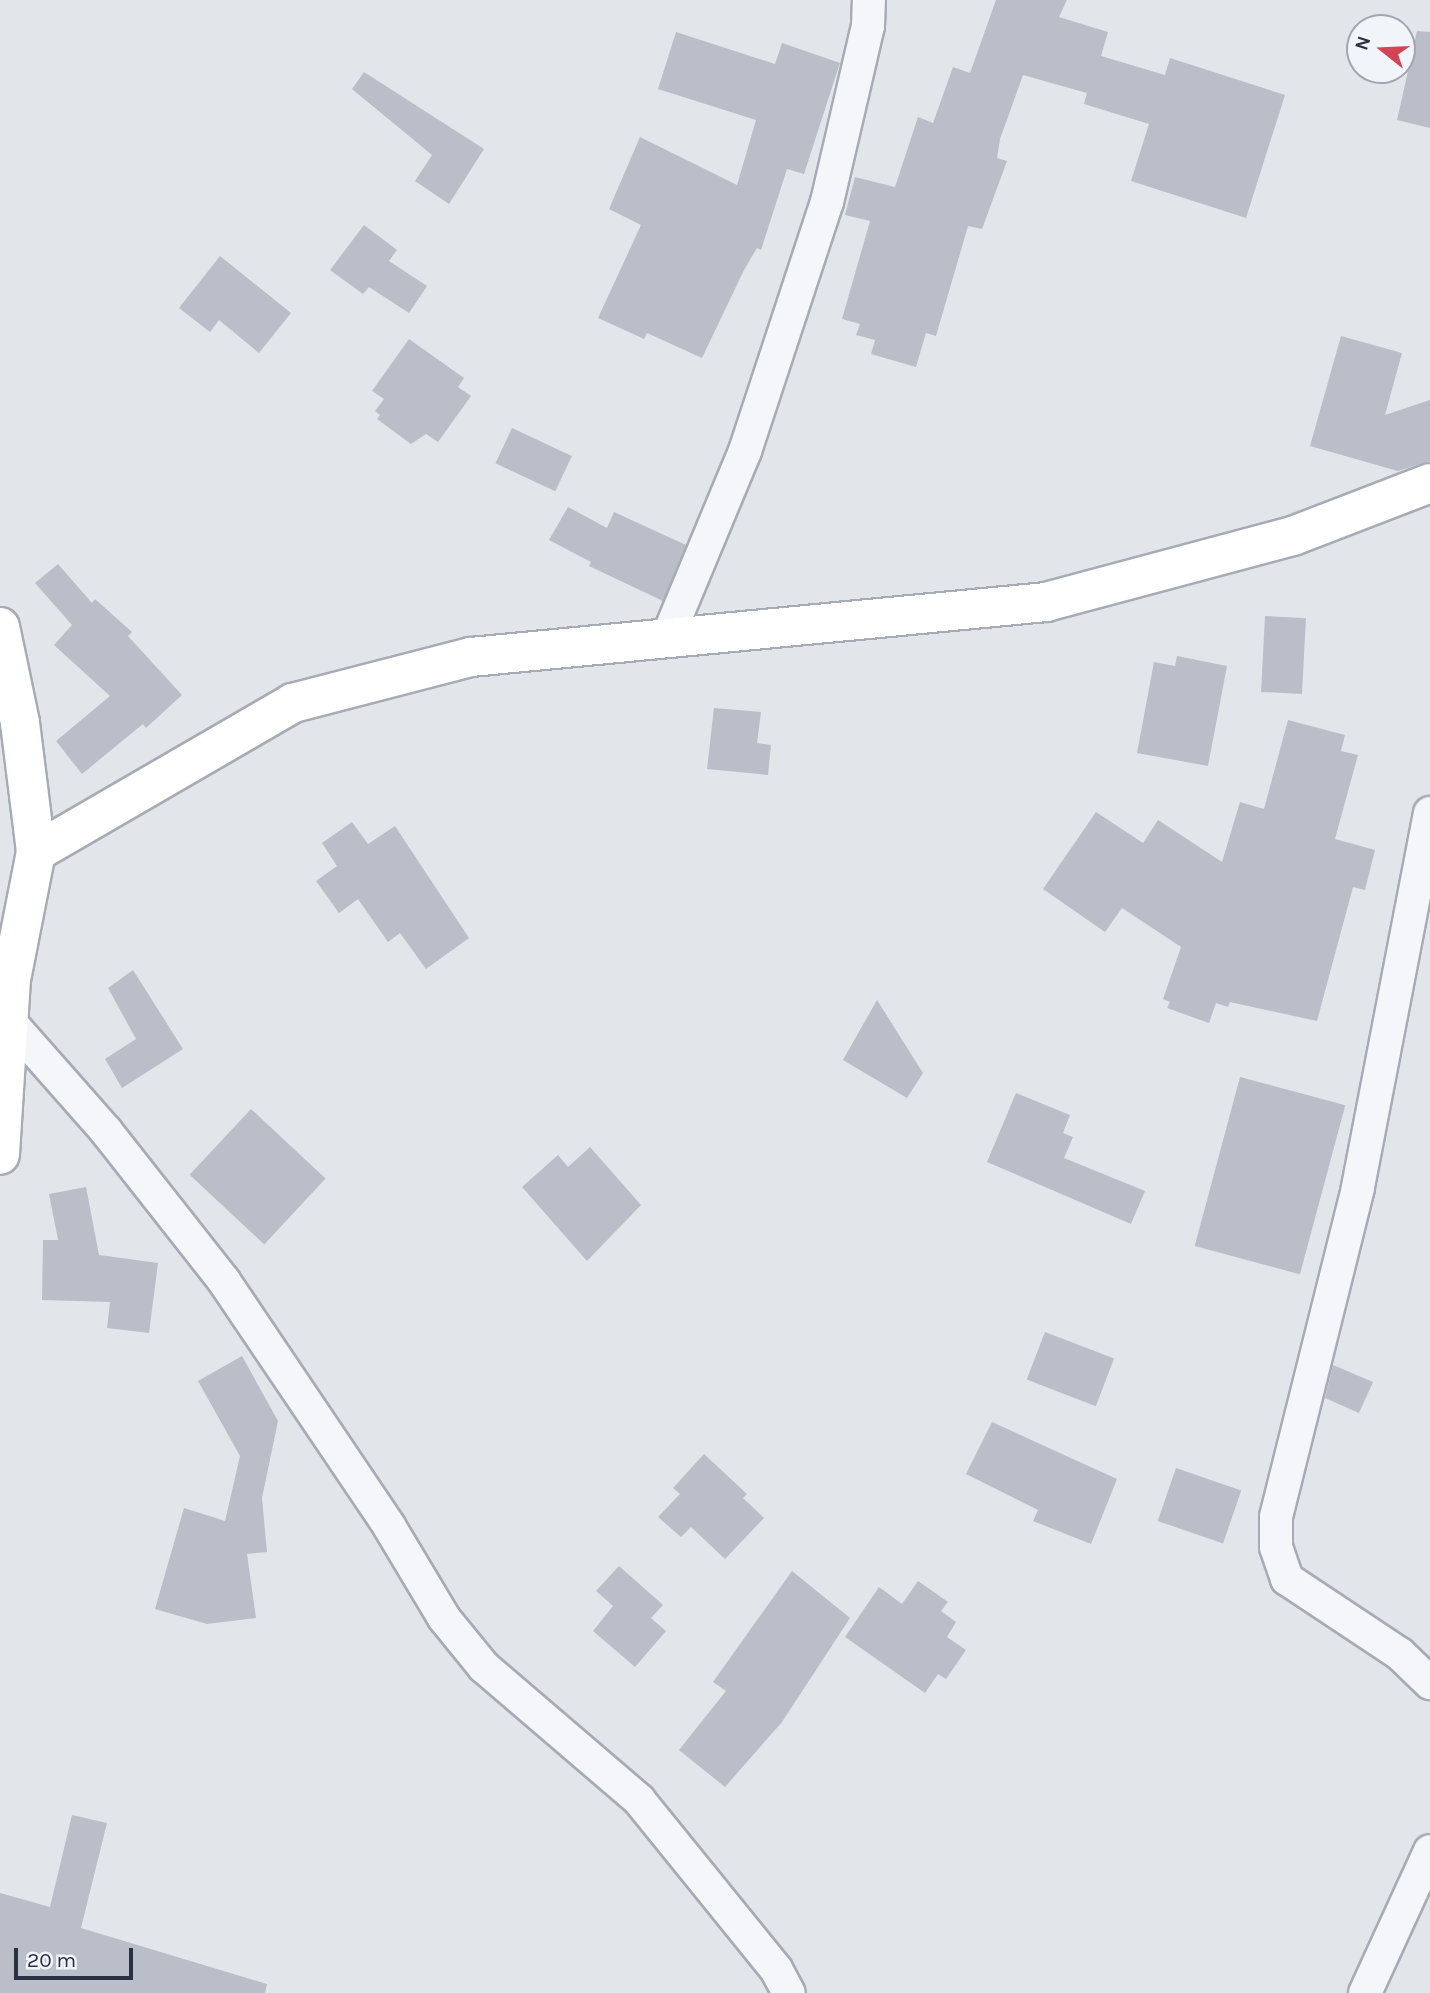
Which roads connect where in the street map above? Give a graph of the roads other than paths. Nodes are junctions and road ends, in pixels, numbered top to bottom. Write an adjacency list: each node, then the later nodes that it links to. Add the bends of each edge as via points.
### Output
1 (869, 0): 4 (street, via 868,26 827,202 746,451)
2 (1430, 483): 4 (street, via 1293,536 1046,602)
3 (0, 627): 7 (street, via 20,723)
4 (668, 636): 7 (street, via 471,657 293,703)
5 (1430, 813): 6 (street)
6 (1426, 851): 11 (street, via 1358,1188 1276,1517 1276,1547 1287,1579 1400,1654)
7 (36, 852): 8 (street)
8 (5, 978): 9 (street)
9 (10, 1022): 10 (street); 13 (street, via 106,1131 224,1281 468,1648 484,1667 639,1800 776,1969)
10 (0, 1155)
11 (1430, 1683)
12 (1430, 1851): 14 (street)
13 (789, 1993)
14 (1365, 1993)

